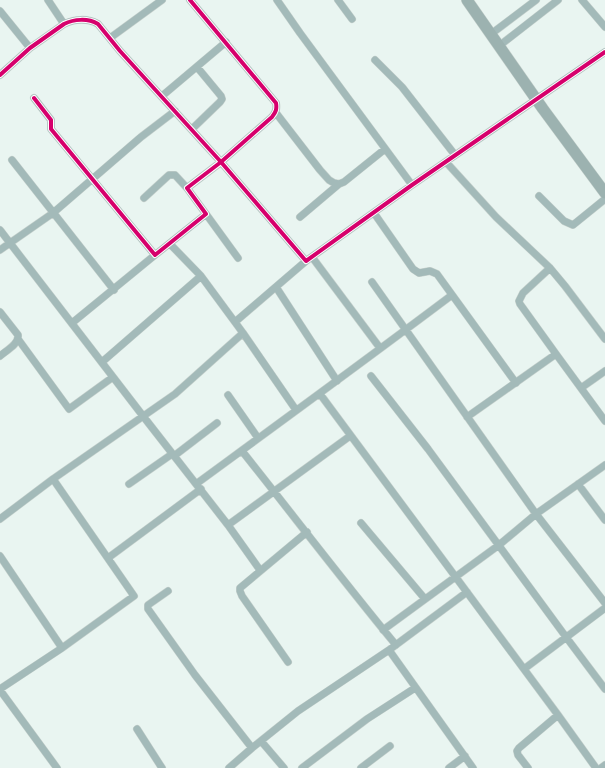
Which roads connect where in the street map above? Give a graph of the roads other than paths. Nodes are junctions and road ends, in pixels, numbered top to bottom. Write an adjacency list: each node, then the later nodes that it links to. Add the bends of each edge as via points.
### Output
1 (48, 0): 12 (street)
2 (162, 0): 15 (street)
3 (190, 0): 16 (street)
4 (277, 0): 29 (street)
5 (338, 0): 11 (street)
6 (467, 0): 14 (main road)
7 (536, 0): 14 (street)
8 (558, 0): 17 (street)
9 (582, 0): 13 (street)
10 (0, 11): 18 (street)
11 (352, 19)
12 (64, 24): 15 (street, via 70,21 89,20 98,24); 18 (street)
13 (605, 27)
14 (491, 34): 17 (main road)
15 (110, 38): 23 (street)
16 (226, 42): 21 (street); 27 (street, via 276,102)
17 (499, 46): 25 (main road)
18 (30, 48): 22 (street)
19 (605, 52): 25 (street)
20 (375, 60): 30 (street, via 406,91)
21 (197, 67): 23 (street); 28 (street, via 222,99)
22 (0, 75)
23 (162, 96): 26 (street)
24 (34, 98): 34 (street, via 51,120 51,129)
25 (536, 99): 30 (street); 37 (main road)
26 (175, 111): 28 (street); 34 (street)
27 (276, 113): 32 (street); 35 (street, via 320,170 329,180)
28 (192, 130): 32 (street)
29 (385, 149): 35 (street); 36 (street)
30 (455, 155): 33 (street)
31 (12, 160): 42 (street)
32 (221, 162): 38 (street); 52 (street)
33 (446, 162): 36 (street); 53 (street, via 496,217)
34 (92, 179): 42 (street); 50 (street)
35 (339, 184): 45 (street)
36 (412, 185): 43 (street)
37 (603, 187)
38 (187, 188): 40 (street, via 172,174); 44 (street)
39 (539, 196): 41 (street, via 564,221 572,225)
40 (144, 198)
41 (605, 200)
42 (52, 213): 47 (street); 57 (street)
43 (374, 213): 52 (street); 58 (street, via 413,269 419,273 430,270 434,272)
44 (206, 214): 48 (street); 51 (street)
45 (300, 217)
46 (0, 230): 47 (street)
47 (10, 243): 49 (street); 61 (street)
48 (170, 244): 50 (street); 54 (street)
49 (0, 250)
50 (155, 255): 57 (street)
51 (238, 258)
52 (309, 259): 56 (street); 66 (street)
53 (550, 268): 65 (street); 67 (street, via 523,293 519,301)
54 (201, 276): 60 (street); 69 (street)
55 (372, 282): 62 (street)
56 (276, 287): 60 (street); 73 (street)
57 (114, 290): 61 (street)
58 (452, 295): 62 (street); 74 (street)
59 (0, 312): 64 (street, via 18,335)
60 (235, 322): 63 (street)
61 (72, 323): 69 (street)
62 (405, 330): 66 (street); 80 (street)
63 (243, 333): 78 (street); 79 (street, via 175,394)
64 (18, 339): 68 (street); 72 (street, via 69,409)
65 (605, 339)
66 (380, 348): 73 (street)
67 (556, 354): 74 (street); 75 (street)
68 (0, 356)
69 (102, 362): 72 (street)
70 (605, 371): 75 (street)
71 (371, 376): 99 (street)
72 (113, 377): 79 (street)
73 (337, 381): 76 (street)
74 (516, 382): 80 (street)
75 (581, 388): 81 (street)
76 (320, 394): 78 (street); 83 (street)
77 (228, 395): 84 (street)
78 (296, 410): 84 (street)
79 (143, 416): 86 (street); 88 (street)
80 (466, 417): 93 (street)
81 (605, 421)
82 (217, 423): 86 (street)
83 (350, 436): 92 (street); 103 (street)
84 (258, 438): 85 (street)
85 (242, 451): 91 (street); 92 (street)
86 (173, 455): 89 (street); 91 (street)
87 (605, 465): 90 (street)
88 (53, 479): 94 (street); 101 (street)
89 (129, 484)
90 (578, 484): 93 (street); 95 (street)
91 (198, 487): 97 (street); 101 (street)
92 (274, 491): 97 (street); 98 (street)
93 (536, 514): 99 (street); 107 (street)
94 (0, 519)
95 (605, 520)
96 (361, 523): 106 (street)
97 (228, 525): 102 (street)
98 (307, 532): 102 (street); 109 (street)
99 (498, 545): 103 (street); 110 (street)
100 (0, 556): 112 (street)
101 (108, 558): 112 (street, via 134,596)
102 (260, 570): 114 (street, via 240,588 240,591)
103 (456, 577): 105 (street); 106 (street)
104 (168, 591): 123 (street, via 148,605 148,609)
105 (467, 592): 111 (street); 115 (street)
106 (425, 599): 109 (street)
107 (605, 603)
108 (605, 608): 110 (street)
109 (383, 630): 111 (street)
110 (566, 638): 115 (street); 117 (street)
111 (396, 644): 113 (street)
112 (62, 648): 118 (street)
113 (388, 650): 116 (street); 121 (street, via 298,711)
114 (288, 662)
115 (524, 669): 119 (street)
116 (415, 688): 124 (street); 130 (street, via 367,719)
117 (605, 688)
118 (0, 689): 126 (street)
119 (558, 715): 134 (street, via 517,751); 135 (street)
120 (137, 729): 127 (street)
121 (261, 740): 123 (street); 129 (street)
122 (390, 746): 131 (street)
123 (252, 748): 128 (street)
124 (465, 756): 132 (street); 133 (street)
125 (605, 765): 136 (street)
126 (57, 768)
127 (162, 768)
128 (229, 768)
129 (284, 768)
130 (302, 768)
131 (361, 768)
132 (449, 768)
133 (473, 768)
134 (528, 768)
135 (596, 768)
136 (601, 768)

